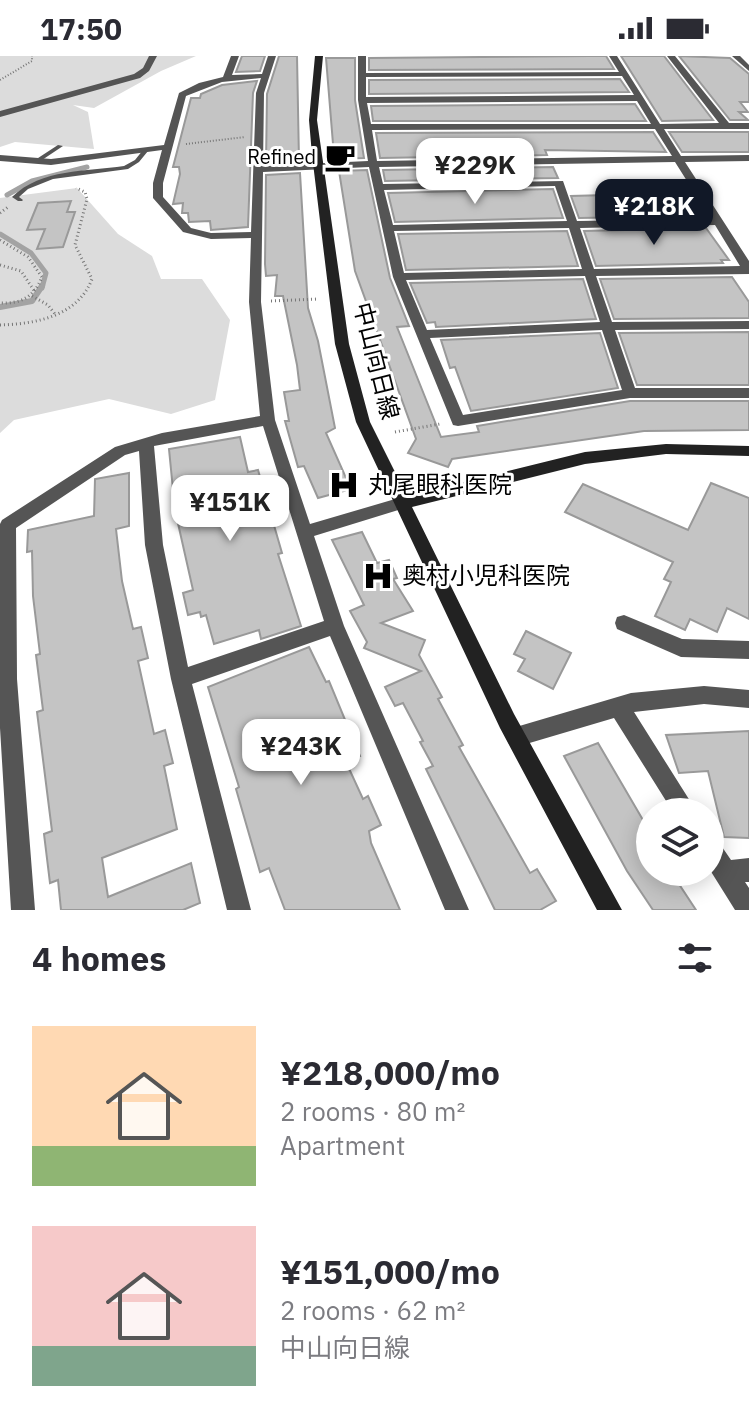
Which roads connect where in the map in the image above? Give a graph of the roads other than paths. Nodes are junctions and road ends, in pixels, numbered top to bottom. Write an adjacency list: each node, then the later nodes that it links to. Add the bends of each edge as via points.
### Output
1 (153, 56): 16 (street, via 137,76)
2 (235, 56): 13 (street)
3 (272, 56): 12 (street)
4 (319, 56): 29 (main road, 中山向日線, via 313,120)
5 (362, 56): 11 (street)
6 (613, 56): 10 (street)
7 (671, 56): 18 (street)
8 (736, 56): 9 (street)
9 (749, 69)
10 (624, 74): 11 (street); 14 (street)
11 (362, 75): 15 (street)
12 (265, 76): 13 (street); 30 (street)
13 (227, 77): 22 (street, via 182,95)
14 (640, 98): 15 (street); 17 (street)
15 (362, 100): 20 (street)
16 (0, 114)
17 (658, 126): 18 (street); 20 (street); 26 (street)
18 (726, 126): 19 (street)
19 (749, 126)
20 (368, 127): 28 (street)
21 (60, 146): 27 (lane)
22 (167, 147): 23 (street); 36 (street, via 158,198 187,230 211,236)
23 (145, 151): 27 (street); 32 (lane, via 126,168 41,181 22,189 15,197)
24 (0, 158): 27 (street)
25 (749, 158): 26 (street)
26 (677, 159): 28 (street); 33 (street)
27 (37, 161)
28 (373, 163): 29 (street); 31 (street)
29 (318, 165): 30 (street); 48 (main road, 中山向日線, via 342,344 363,422)
30 (258, 169): 36 (street)
31 (378, 187): 34 (street, via 559,183); 35 (street)
32 (20, 200)
33 (718, 222): 34 (street); 37 (street)
34 (573, 223): 35 (street); 38 (street)
35 (387, 228): 39 (street)
36 (256, 235): 45 (street, via 255,302)
37 (748, 270): 38 (street)
38 (589, 271): 39 (street); 41 (street)
39 (399, 277): 42 (street)
40 (749, 325): 41 (street)
41 (608, 326): 42 (street); 43 (street)
42 (421, 334): 43 (street, via 458,421)
43 (630, 393): 44 (street)
44 (749, 393)
45 (268, 420): 46 (street); 49 (street)
46 (146, 443): 53 (street, via 154,545); 59 (street, via 120,451 8,525 7,679)
47 (749, 451): 48 (main road, via 666,449 585,458)
48 (402, 503): 49 (street); 56 (main road, 中山向日線)
49 (305, 532): 51 (street)
50 (624, 623): 52 (street, via 681,648)
51 (335, 626): 53 (street); 61 (street)
52 (749, 650)
53 (181, 679): 60 (street)
54 (749, 699): 55 (street, via 704,695)
55 (618, 706): 56 (street); 57 (street)
56 (516, 737): 62 (main road, 中山向日線)
57 (677, 798)
58 (737, 871): 63 (street)
59 (23, 910)
60 (239, 910)
61 (457, 910)
62 (610, 910)
63 (749, 910)

